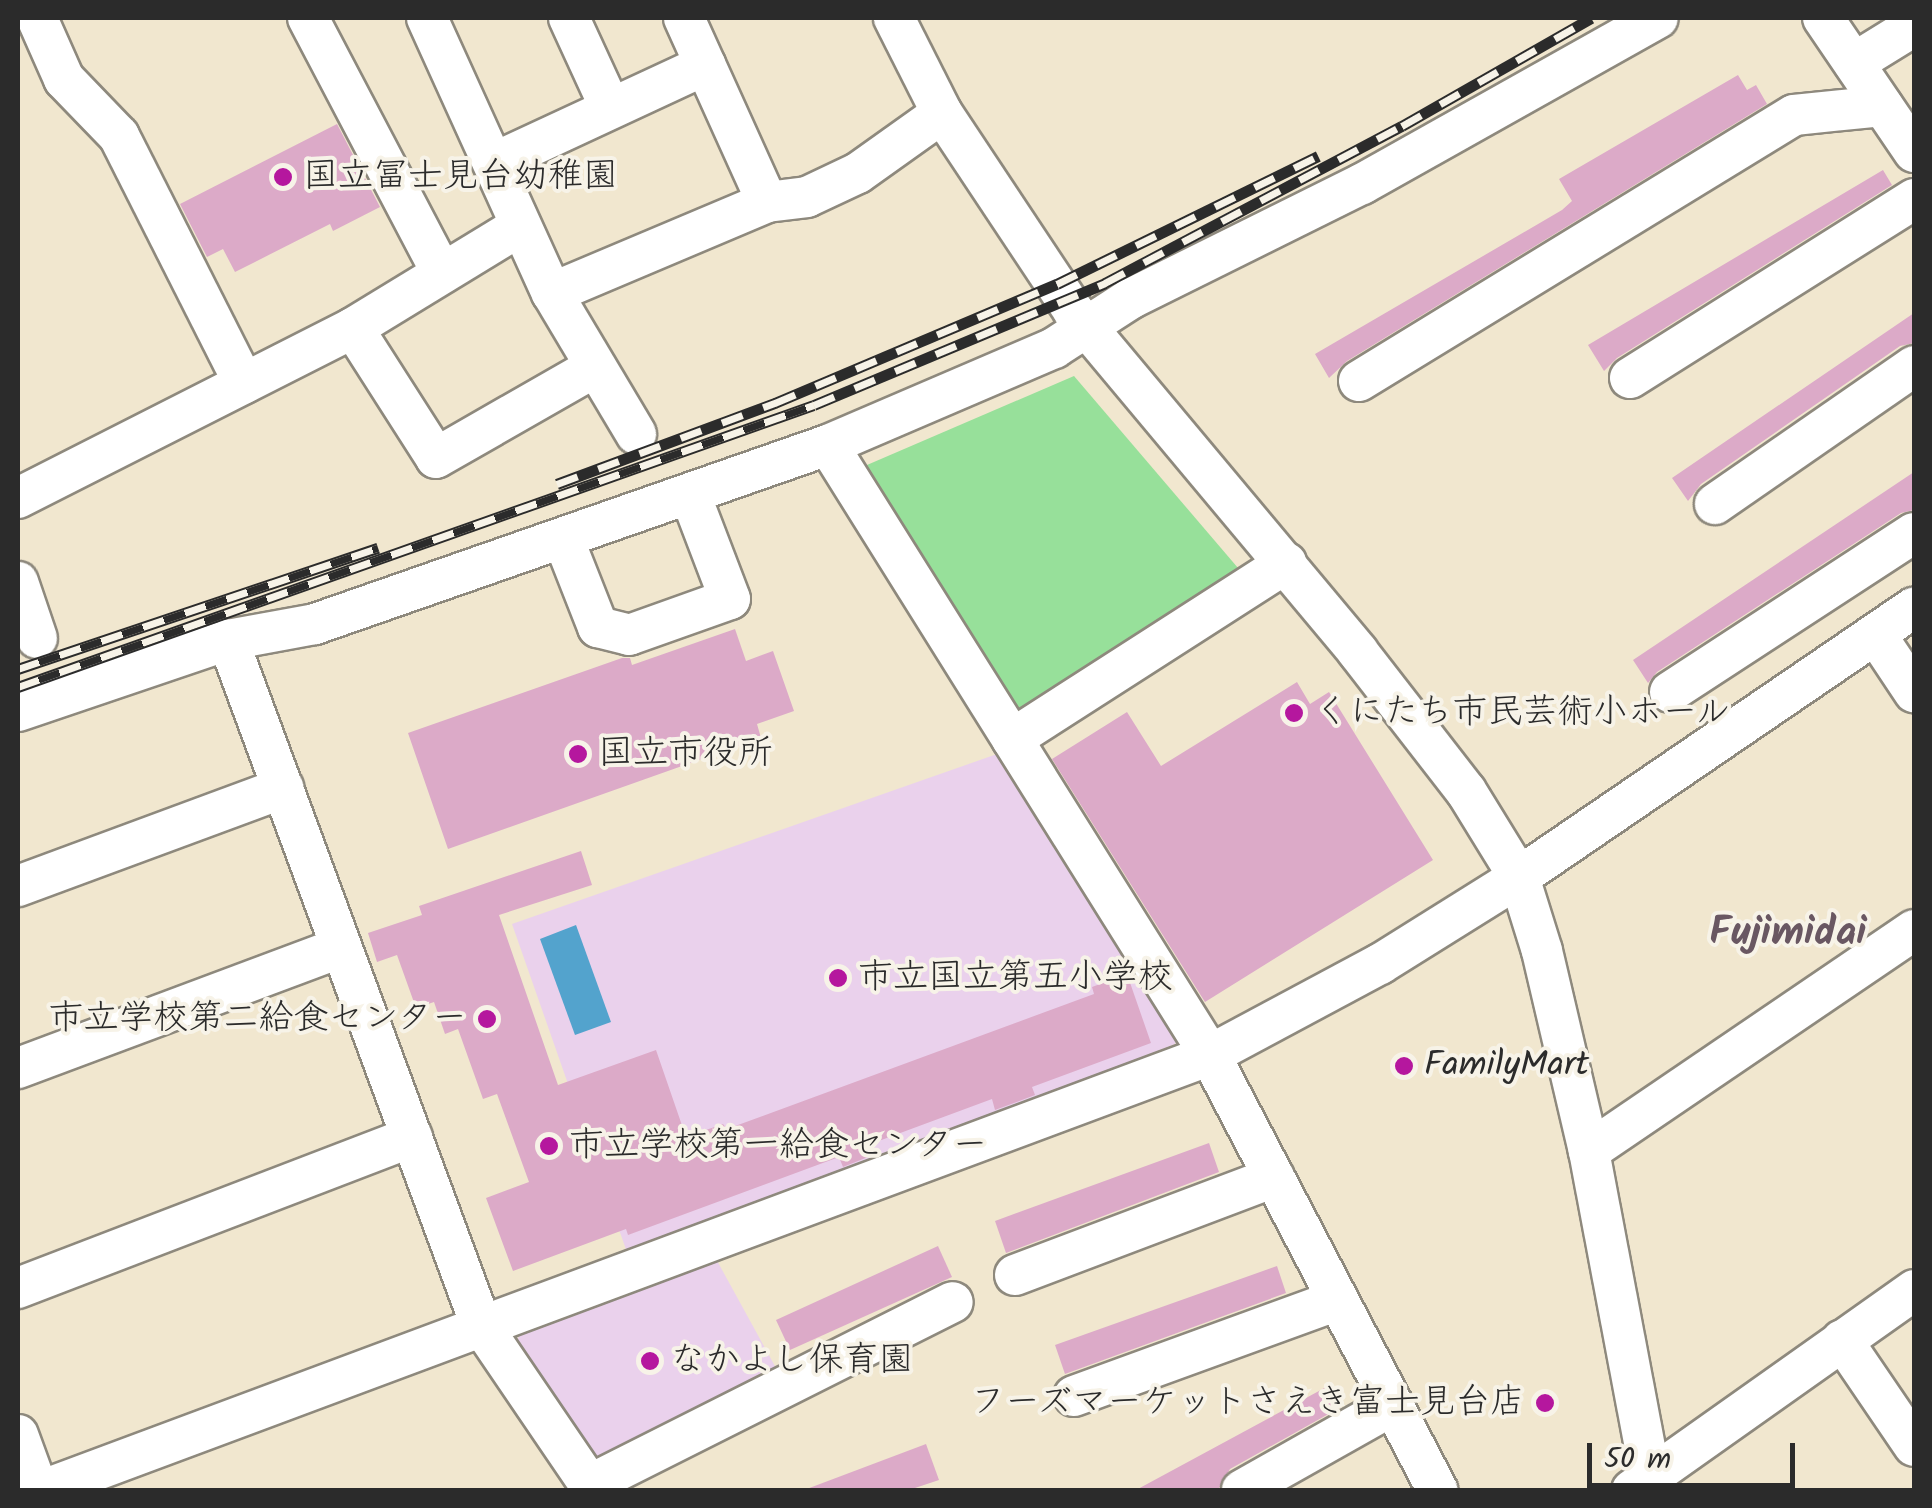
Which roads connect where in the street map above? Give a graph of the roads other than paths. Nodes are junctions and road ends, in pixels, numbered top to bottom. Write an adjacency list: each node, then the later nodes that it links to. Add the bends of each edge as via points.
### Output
1 (37, 18): 28 (street, via 64,79 120,136)
2 (308, 18): 20 (street)
3 (428, 18): 16 (street)
4 (569, 18): 13 (street)
5 (684, 18): 11 (street)
6 (894, 18): 14 (street)
7 (1658, 18): 23 (street, via 1362,184 1130,299)
8 (1823, 18): 10 (street)
9 (1914, 26): 10 (street)
10 (1854, 63): 12 (street)
11 (706, 65): 13 (street); 18 (street)
12 (1883, 106): 15 (street); 27 (street, via 1794,115)
13 (610, 107): 16 (street)
14 (942, 114): 18 (street, via 858,173 807,197); 23 (street)
15 (1914, 152)
16 (494, 163): 19 (street)
17 (1914, 200): 26 (street)
18 (767, 202): 21 (street)
19 (520, 226): 20 (street); 21 (street)
20 (442, 273): 22 (street)
21 (552, 293): 25 (street)
22 (353, 328): 25 (street, via 436,458); 28 (street)
23 (1089, 329): 30 (street); 36 (street)
24 (1914, 366): 33 (street)
25 (595, 367): 29 (street)
26 (1630, 378)
27 (1359, 381)
28 (244, 383): 32 (street)
29 (636, 434)
30 (828, 445): 31 (street); 45 (street)
31 (690, 494): 35 (street); 35 (street, via 730,599 629,635 598,627)
32 (18, 498)
33 (1715, 504)
34 (1914, 533): 42 (street)
35 (563, 538): 41 (street, via 314,624)
36 (1286, 563): 45 (street); 47 (street, via 1466,791)
37 (18, 582): 40 (street)
38 (1914, 608): 39 (street)
39 (1876, 634): 43 (street); 47 (street)
40 (37, 638)
41 (228, 640): 44 (street); 46 (street)
42 (1670, 692)
43 (1914, 692)
44 (18, 711)
45 (1012, 739): 51 (street)
46 (282, 788): 48 (street); 50 (street)
47 (1519, 877): 51 (street, via 1380,964); 54 (street)
48 (18, 886)
49 (1914, 930): 54 (street)
50 (341, 947): 52 (street); 53 (street)
51 (1210, 1055): 55 (street); 61 (street)
52 (18, 1068)
53 (412, 1137): 57 (street); 61 (street)
54 (1590, 1151): 67 (street)
55 (1274, 1177): 56 (street); 59 (street)
56 (1015, 1275)
57 (18, 1288)
58 (1914, 1290): 62 (street)
59 (1338, 1300): 63 (street); 64 (street)
60 (953, 1302): 68 (street)
61 (481, 1325): 68 (street); 69 (street)
62 (1842, 1340): 66 (street); 67 (street)
63 (1074, 1396)
64 (1393, 1405): 70 (street); 71 (street)
65 (18, 1435): 69 (street)
66 (1914, 1446)
67 (1645, 1486)
68 (591, 1488)
69 (41, 1490)
70 (1242, 1490)
71 (1437, 1490)

